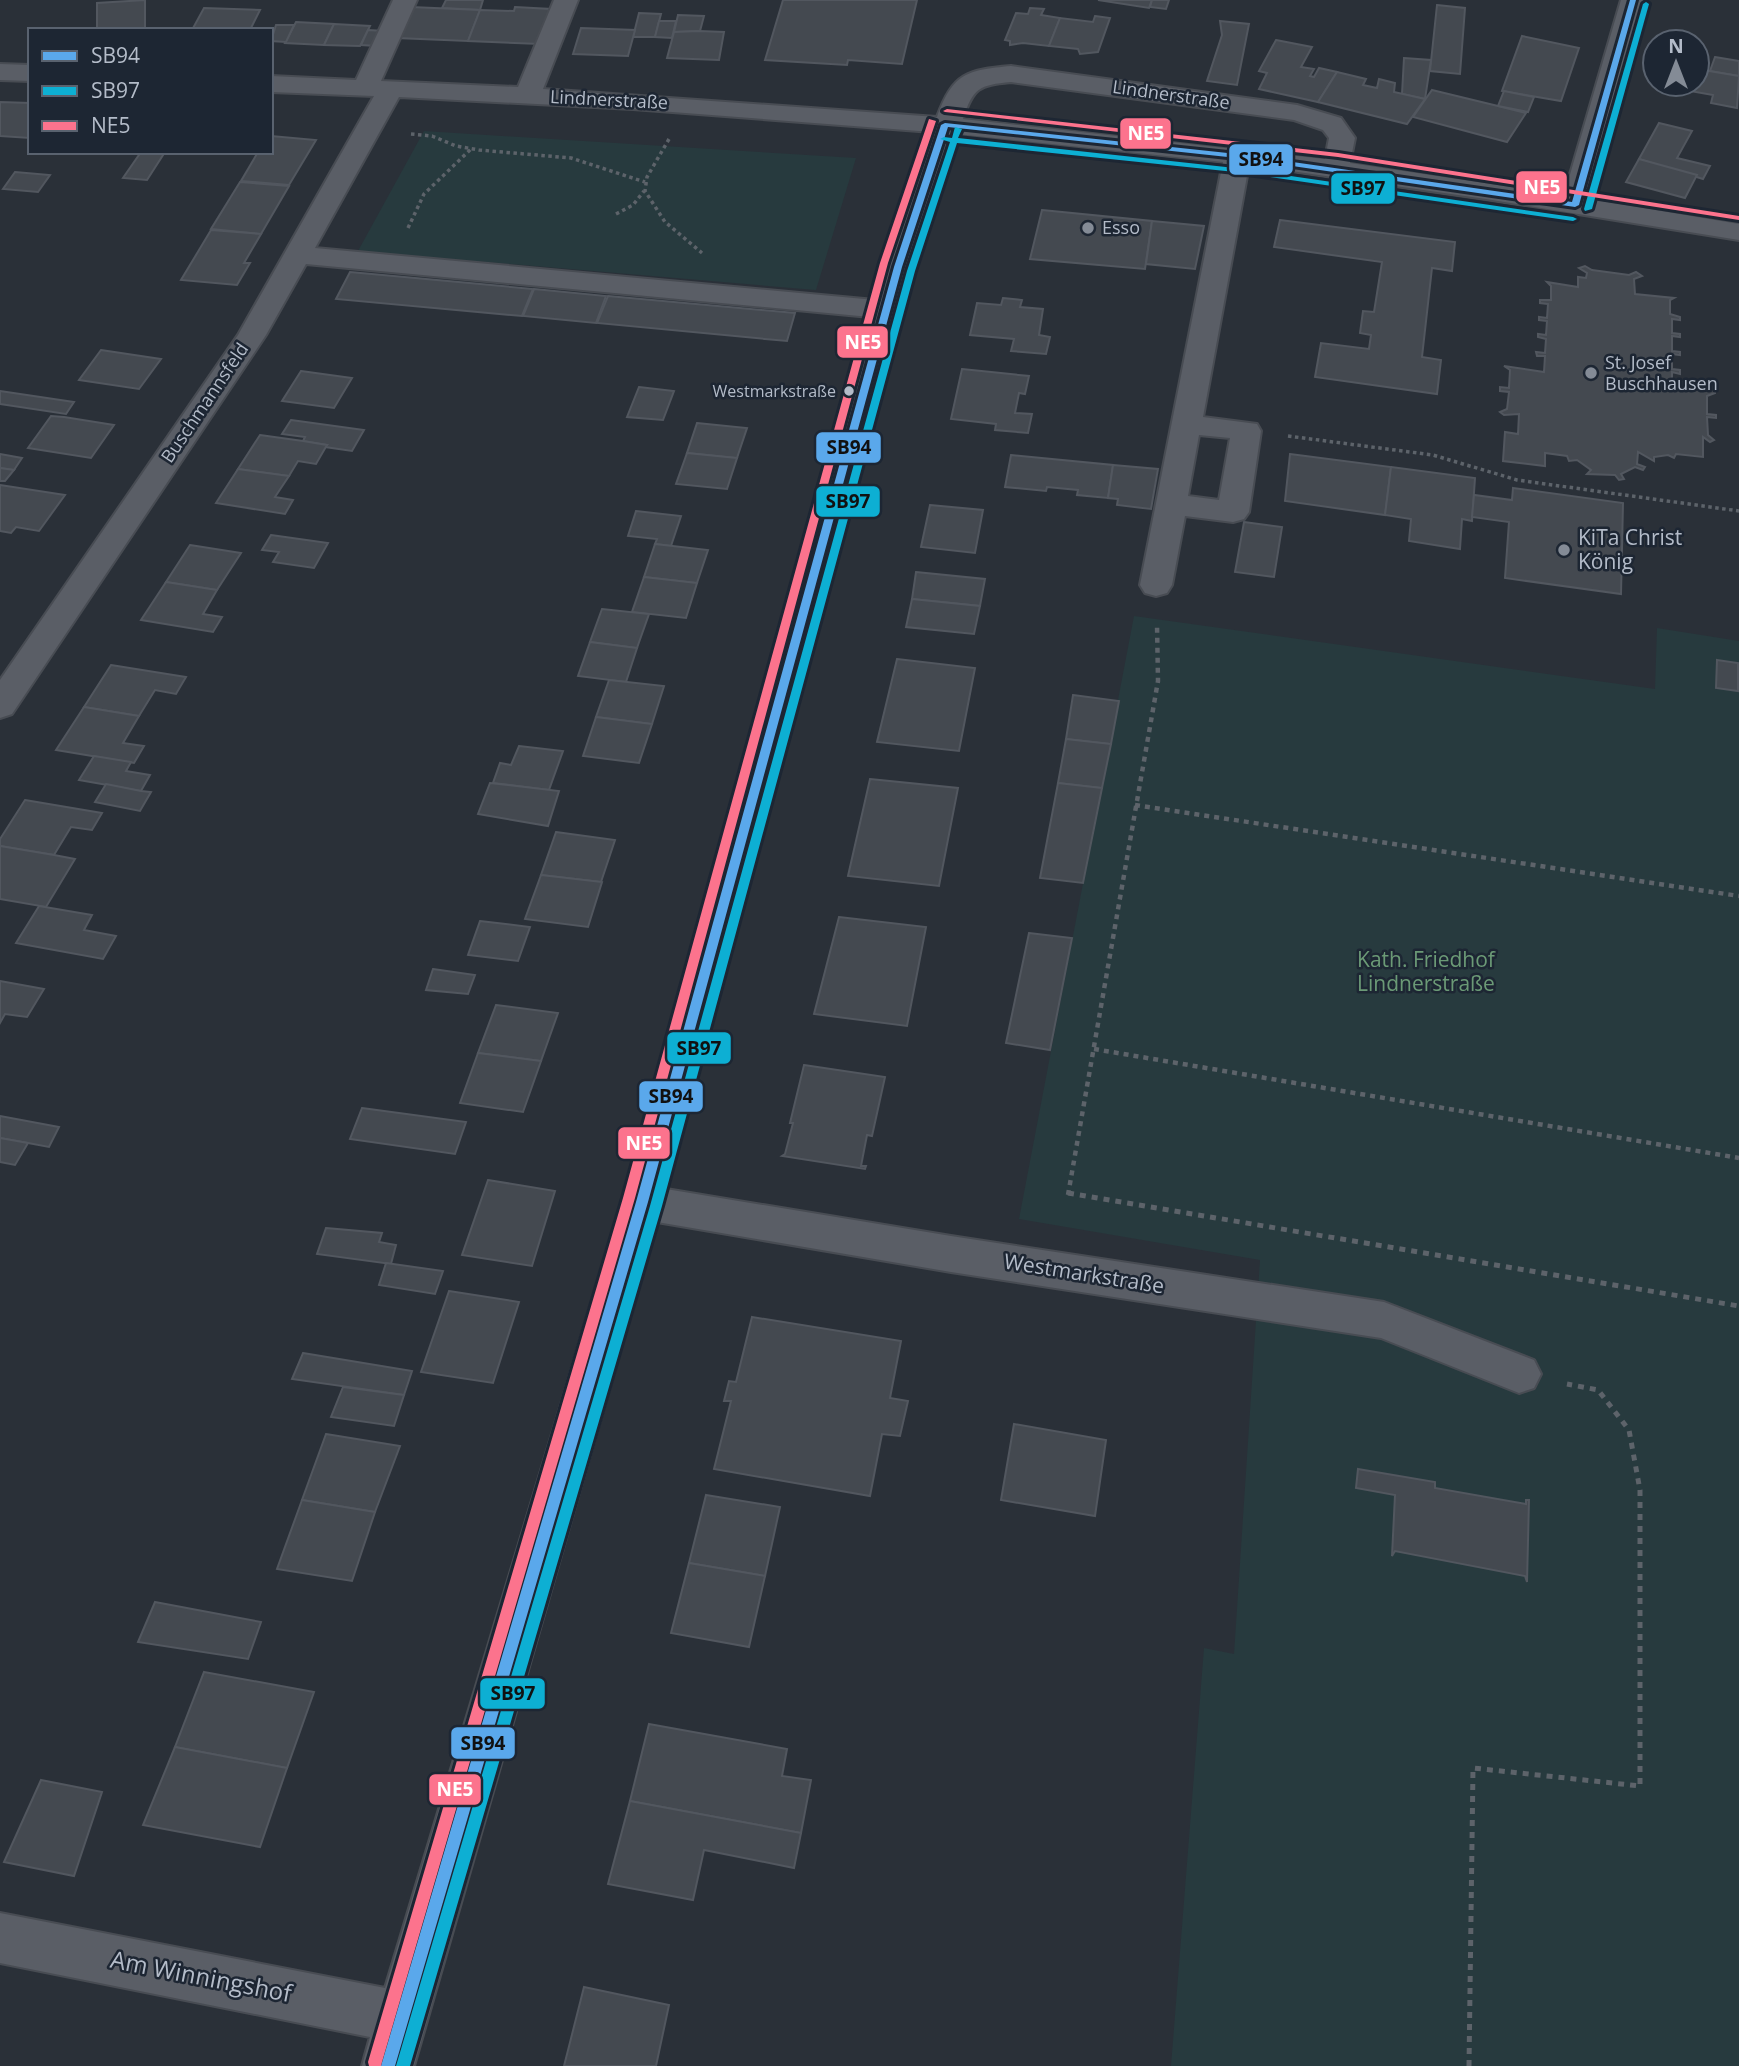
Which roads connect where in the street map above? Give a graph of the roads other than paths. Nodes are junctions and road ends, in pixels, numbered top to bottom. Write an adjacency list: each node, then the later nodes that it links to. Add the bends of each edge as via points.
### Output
1 (405, 0): 7 (street, Buschmannsfeld)
2 (566, 0): 8 (street)
3 (1633, 0): 12 (street)
4 (0, 72): 5 (street)
5 (28, 73)
6 (273, 83): 7 (street, Lindnerstraße)
7 (378, 88): 8 (street, Lindnerstraße); 14 (street, Buschmannsfeld, via 368,130)
8 (528, 95): 9 (street, Lindnerstraße)
9 (945, 125): 10 (street, Lindnerstraße); 11 (street, Lindnerstraße, via 959,92 979,77 1011,74 1297,113 1332,124 1342,138); 15 (street)
10 (1237, 156): 11 (street, Lindnerstraße); 16 (street)
11 (1336, 169): 12 (street, Lindnerstraße)
12 (1575, 205): 13 (street, Lindnerstraße)
13 (1739, 232)
14 (299, 255): 15 (street); 19 (street, Buschmannsfeld, via 252,335)
15 (886, 310): 20 (street)
16 (1187, 424): 17 (street); 17 (street, via 1246,431 1233,512)
17 (1173, 504): 18 (street)
18 (1156, 585)
19 (0, 706)
20 (642, 1202): 21 (street, Westmarkstraße, via 1384,1320); 23 (street)
21 (1519, 1374)
22 (0, 1938): 23 (street, Am Winningshof)
23 (402, 2017): 24 (street)
24 (388, 2066)

